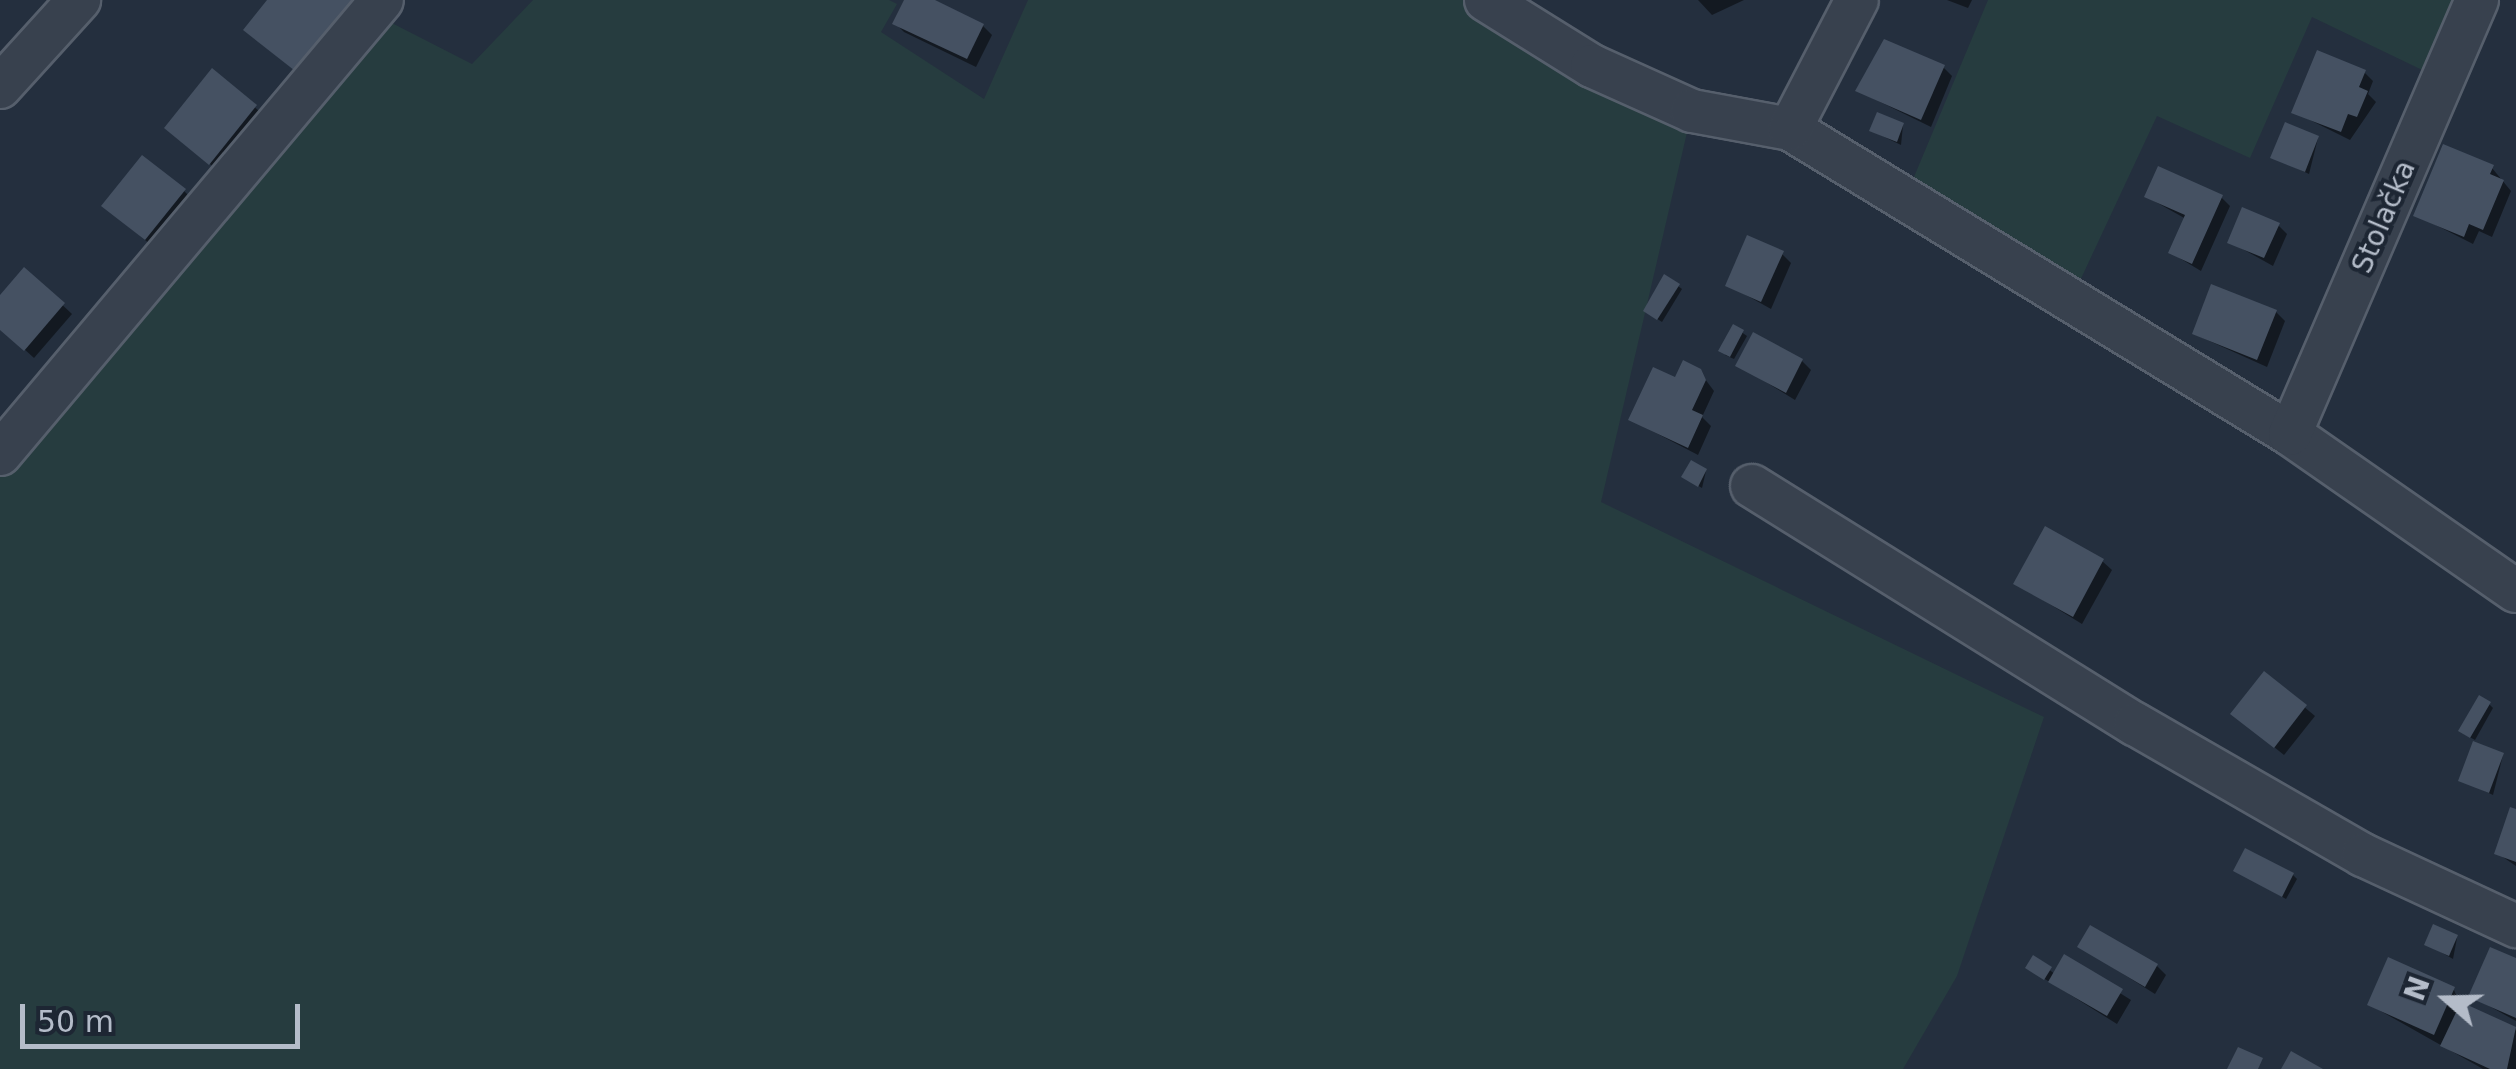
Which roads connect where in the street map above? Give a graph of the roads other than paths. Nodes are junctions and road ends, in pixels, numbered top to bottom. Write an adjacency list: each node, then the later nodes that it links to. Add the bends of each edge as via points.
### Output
1 (80, 0): 6 (street)
2 (382, 0): 9 (street)
3 (1486, 0): 7 (street, via 1592,66 1692,110)
4 (1857, 0): 7 (street)
5 (2477, 0): 8 (street, Stolačka)
6 (0, 87)
7 (1790, 129): 8 (street)
8 (2290, 434): 11 (street)
9 (0, 454)
10 (1752, 486): 12 (street, via 2135,724 2364,856)
11 (2516, 591)
12 (2516, 926)

